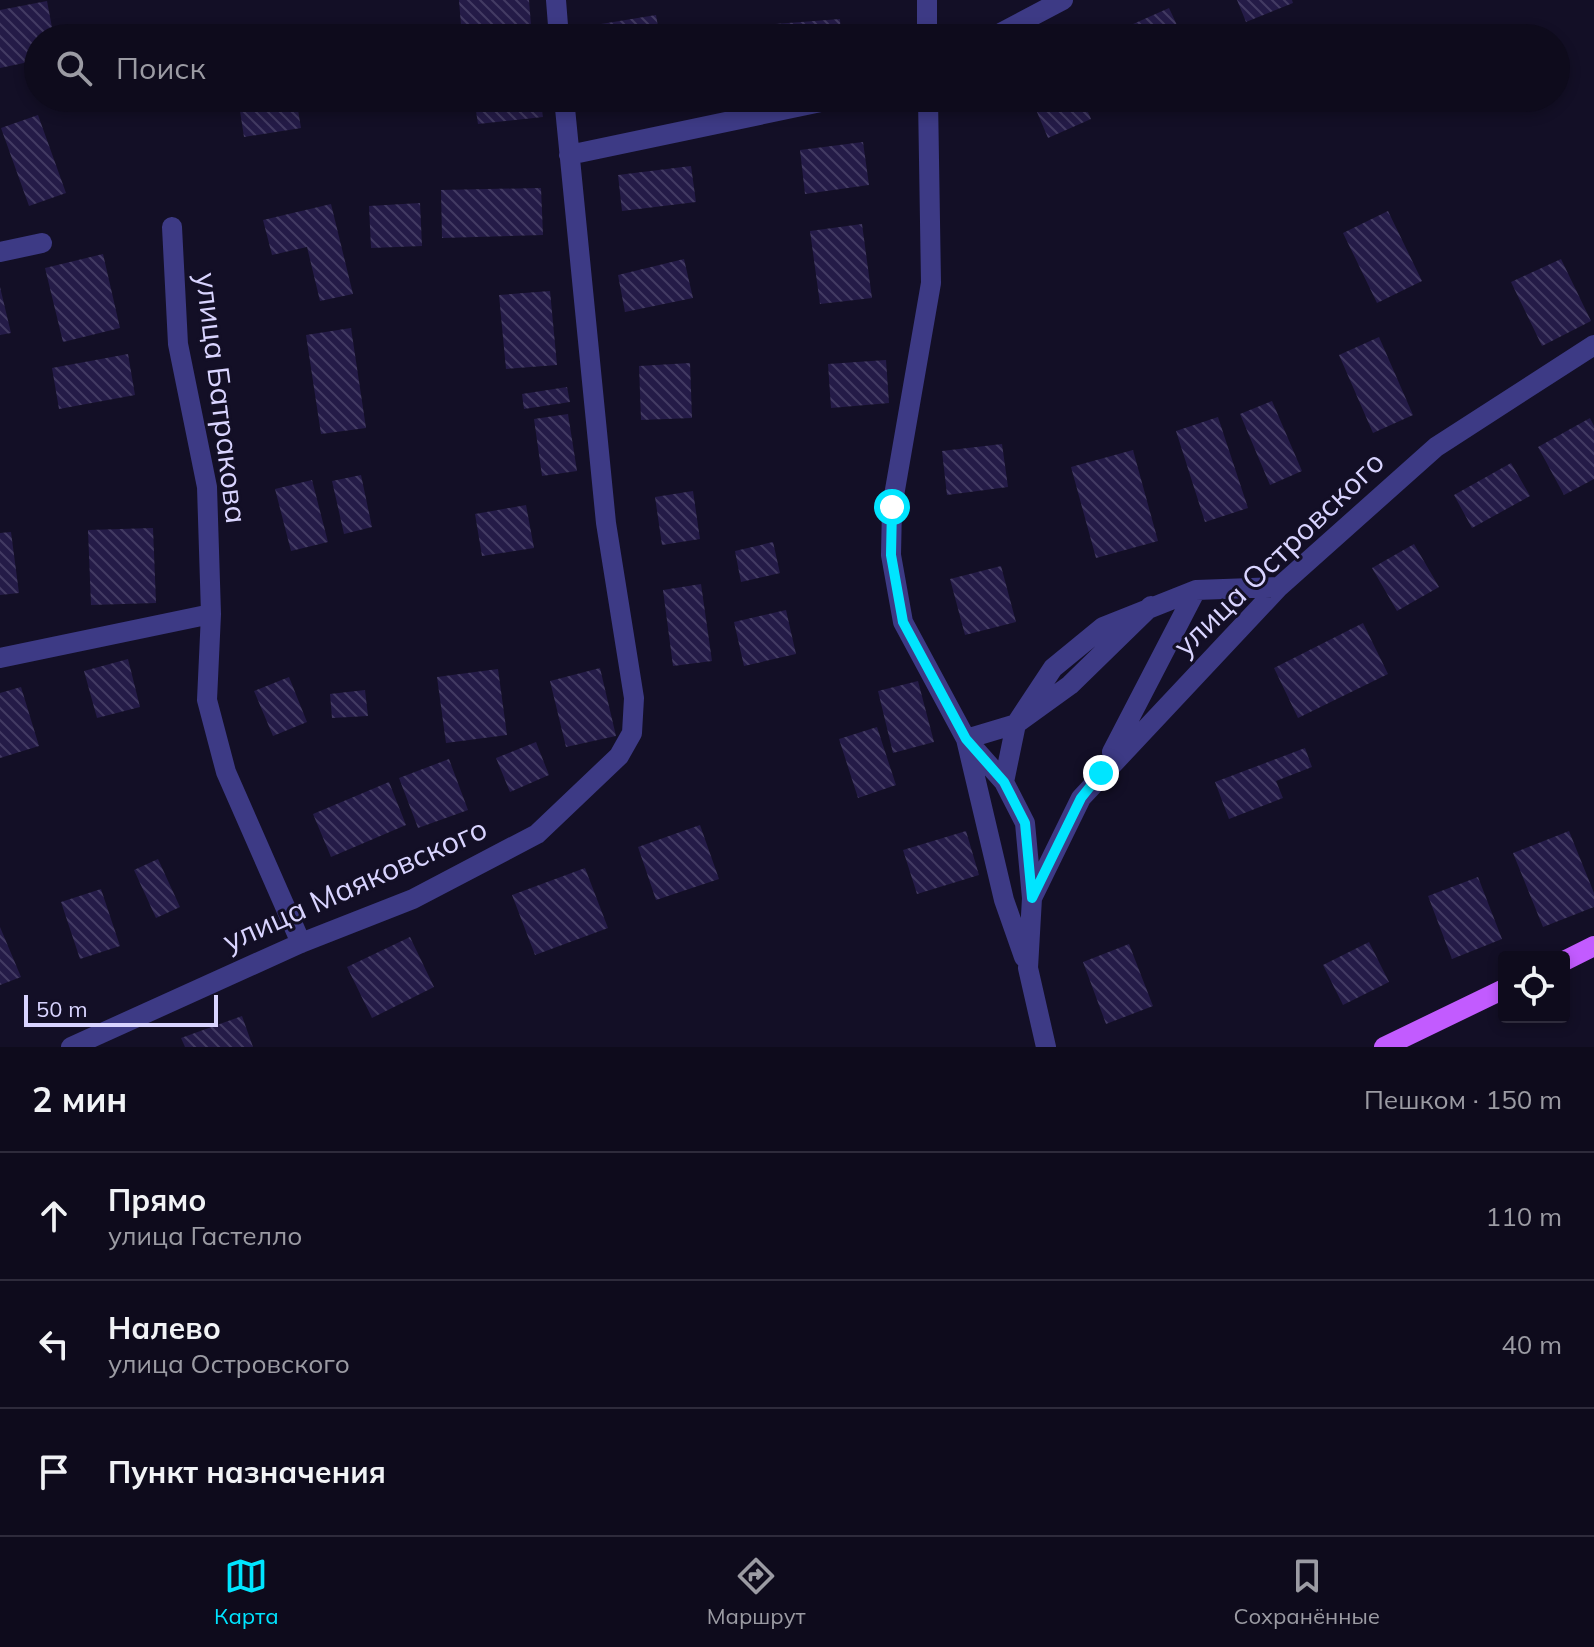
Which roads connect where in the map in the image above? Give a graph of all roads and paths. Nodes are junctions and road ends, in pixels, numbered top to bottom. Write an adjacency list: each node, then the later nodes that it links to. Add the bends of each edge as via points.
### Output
1 (556, 0): 4 (street)
2 (927, 0): 5 (street)
3 (1063, 0): 6 (street)
4 (558, 24)
5 (927, 24)
6 (1018, 24)
7 (565, 112): 10 (street)
8 (773, 112): 10 (street)
9 (928, 112): 20 (street, via 931,283 892,507 891,555 903,622)
10 (569, 155): 24 (street, улица Маяковского, via 606,523 634,698 632,733 619,756 537,834 413,899)
11 (172, 227): 17 (street, улица Батракова, via 178,344 207,487)
12 (42, 243): 13 (street)
13 (0, 252)
14 (1594, 345): 15 (street, улица Островского, via 1436,447)
15 (1279, 587): 16 (street); 21 (street, улица Островского)
16 (1196, 590): 19 (street, via 1151,606 1070,685); 21 (street)
17 (211, 614): 18 (street); 24 (street, улица Батракова, via 207,700 226,772)
18 (0, 658)
19 (1016, 724): 20 (street); 22 (street)
20 (966, 739): 22 (street); 27 (street, via 1004,900)
21 (1101, 773): 23 (street, улица Островского, via 1081,798)
22 (1004, 782): 23 (street, via 1025,823)
23 (1032, 898): 27 (street)
24 (301, 943): 29 (street, улица Маяковского)
25 (1594, 946): 26 (main road)
26 (1570, 958)
27 (1028, 968): 30 (street)
28 (1498, 992): 31 (main road)
29 (71, 1047)
30 (1046, 1047)
31 (1384, 1047)

